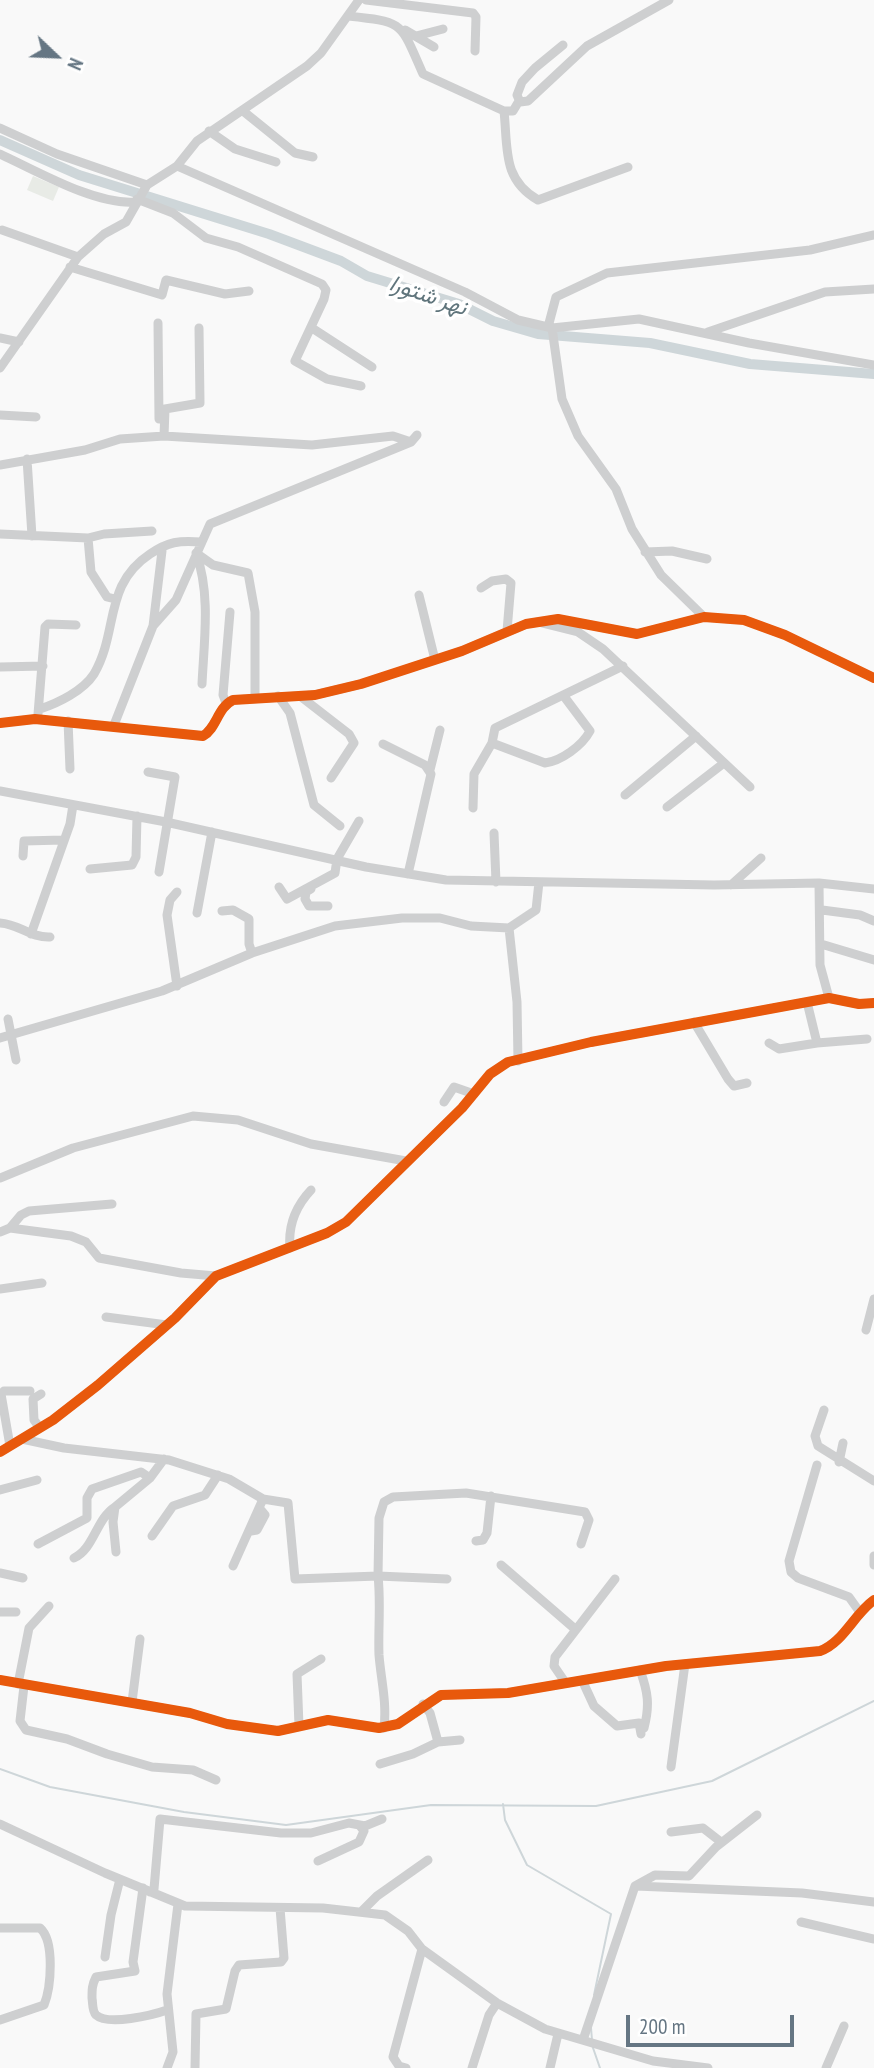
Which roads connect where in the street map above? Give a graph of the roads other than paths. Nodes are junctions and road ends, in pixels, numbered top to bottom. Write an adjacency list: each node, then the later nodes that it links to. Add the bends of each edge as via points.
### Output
1 (359, 0): 4 (street)
2 (366, 0): 10 (street, via 473,13)
3 (669, 0): 11 (street, via 587,46 528,101)
4 (348, 16): 5 (street, via 389,20); 12 (street, via 321,53)
5 (403, 29): 7 (street); 13 (street, via 423,74)
6 (443, 29): 7 (street)
7 (416, 36): 9 (street)
8 (563, 44): 11 (street, via 522,82)
9 (434, 47)
10 (475, 51)
11 (519, 101): 13 (street, via 513,111)
12 (243, 111): 15 (street); 17 (street, via 295,153)
13 (504, 111): 20 (street, via 510,173 522,191 538,200)
14 (0, 128): 21 (street)
15 (209, 131): 18 (street, via 234,149); 19 (street)
16 (0, 154): 21 (street, via 108,199)
17 (313, 157)
18 (276, 162)
19 (177, 166): 21 (street); 31 (street)
20 (628, 167)
21 (141, 195): 24 (street, via 127,222 104,234); 30 (street, via 206,238 322,284 325,294)
22 (2, 230): 24 (street)
23 (874, 235): 31 (street, via 810,250 607,273 560,293 554,300)
24 (78, 257): 25 (street)
25 (70, 267): 27 (street, via 162,295 166,280 225,294); 34 (street)
26 (874, 289): 32 (street, via 825,292)
27 (249, 291)
28 (158, 323): 41 (street)
29 (199, 328): 41 (street, via 200,402 166,408)
30 (312, 328): 36 (street); 38 (street, via 295,361 327,379)
31 (551, 333): 32 (street, via 628,318); 50 (street, via 565,409 578,436 616,489)
32 (707, 333): 35 (street)
33 (0, 338): 34 (street)
34 (19, 342): 37 (street)
35 (874, 365)
36 (372, 367)
37 (0, 368)
38 (361, 386)
39 (0, 415): 40 (street)
40 (37, 417)
41 (162, 436): 42 (street, via 120,439); 48 (street, via 312,445 414,438 321,481 216,520)
42 (27, 459): 43 (street); 46 (street)
43 (0, 465)
44 (152, 531): 47 (street)
45 (0, 534): 46 (street)
46 (32, 536): 47 (street)
47 (89, 538): 55 (street, via 91,572 107,597)
48 (201, 541): 51 (street); 55 (street, via 167,543 137,562)
49 (162, 551): 60 (street)
50 (645, 552): 52 (street, via 673,551); 57 (street)
51 (196, 553): 60 (street, via 176,600); 67 (street, via 205,605); 71 (street, via 214,565 248,573 255,612)
52 (707, 559)
53 (481, 589): 61 (street, via 492,581 511,583)
54 (419, 595): 62 (street)
55 (115, 599): 73 (street, via 106,645 94,673 58,703)
56 (230, 612): 72 (street)
57 (704, 617): 58 (street, via 637,634 567,619); 66 (street, via 763,626)
58 (537, 622): 61 (street); 64 (street, via 578,632)
59 (76, 625): 63 (street, via 46,626)
60 (153, 626): 77 (street)
61 (506, 631): 62 (street)
62 (435, 660): 70 (street, via 361,684)
63 (43, 666): 65 (street); 73 (street)
64 (623, 666): 68 (street); 79 (street)
65 (0, 667)
66 (874, 678)
67 (202, 684)
68 (563, 695): 80 (street, via 495,728); 80 (street, via 590,731 562,757 545,763)
69 (278, 696): 70 (street); 71 (street); 96 (street, via 290,713 314,806)
70 (300, 696): 86 (street, via 349,734 354,743)
71 (255, 697): 72 (street)
72 (226, 703): 77 (street, via 203,736)
73 (40, 709): 74 (street)
74 (35, 719): 75 (street); 76 (street)
75 (68, 721): 77 (street); 83 (street)
76 (0, 723)
77 (114, 725)
78 (440, 730): 84 (street)
79 (696, 736): 82 (street); 89 (street)
80 (492, 743): 92 (street, via 474,774)
81 (383, 744): 84 (street)
82 (724, 763): 87 (street); 91 (street)
83 (70, 769)
84 (429, 770): 105 (street, via 431,780)
85 (148, 772): 95 (street, via 175,777)
86 (331, 778)
87 (750, 787)
88 (0, 791): 90 (street)
89 (625, 795)
90 (73, 805): 93 (street); 99 (street)
91 (667, 807)
92 (473, 808)
93 (137, 816): 95 (street); 103 (street, via 132,865)
94 (359, 821): 102 (street)
95 (166, 822): 97 (street); 104 (street)
96 (340, 826)
97 (212, 832): 102 (street); 117 (street)
98 (494, 833): 106 (street)
99 (63, 840): 100 (street, via 24,841); 121 (street)
100 (23, 856)
101 (761, 858): 109 (street)
102 (337, 859): 105 (street); 110 (street, via 335,873)
103 (90, 869)
104 (159, 872)
105 (408, 874): 106 (street)
106 (496, 881): 107 (street)
107 (539, 882): 109 (street); 120 (street, via 536,910)
108 (819, 883): 109 (street); 112 (street); 115 (street)
109 (732, 885)
110 (315, 886): 111 (street, via 287,899); 114 (street, via 306,892 309,906)
111 (279, 887)
112 (874, 889)
113 (177, 892): 126 (street, via 167,915)
114 (328, 906)
115 (822, 909): 118 (street); 123 (street)
116 (222, 911): 124 (street, via 233,910 249,919)
117 (197, 913)
118 (874, 921)
119 (0, 923): 121 (street, via 16,924)
120 (509, 928): 124 (street, via 440,918 387,919 335,926); 138 (street)
121 (31, 934): 122 (street)
122 (50, 937)
123 (821, 944): 125 (street); 127 (street, via 820,965)
124 (252, 953): 126 (street)
125 (874, 960)
126 (177, 986): 132 (street)
127 (830, 998): 128 (street); 129 (street)
128 (807, 1002): 131 (street); 136 (street)
129 (874, 1003)
130 (8, 1019): 132 (street)
131 (694, 1022): 138 (street); 139 (street, via 734,1086)
132 (11, 1034): 133 (street); 137 (street)
133 (0, 1038)
134 (867, 1039): 136 (street)
135 (769, 1043): 136 (street, via 779,1049)
136 (817, 1043)
137 (16, 1060)
138 (518, 1061): 140 (street, via 498,1067)
139 (747, 1083)
140 (474, 1094): 141 (street, via 454,1087); 142 (street)
141 (444, 1102)
142 (406, 1161): 143 (street, via 311,1144 238,1120 193,1116 73,1148); 148 (street, via 340,1226)
143 (0, 1178)
144 (311, 1190): 148 (street, via 299,1202)
145 (112, 1204): 146 (street, via 29,1211)
146 (5, 1231): 147 (street); 149 (street, via 84,1240 102,1259)
147 (0, 1243)
148 (290, 1248): 149 (street)
149 (216, 1276): 154 (street)
150 (42, 1283): 151 (street)
151 (0, 1289)
152 (874, 1299): 155 (street)
153 (106, 1317): 154 (street)
154 (167, 1325): 159 (street)
155 (866, 1330)
156 (30, 1391): 162 (street, via 4,1391 1,1395)
157 (41, 1394): 159 (street, via 33,1399 34,1420)
158 (824, 1410): 164 (street, via 816,1442)
159 (40, 1428): 160 (street)
160 (22, 1439): 162 (street); 163 (street)
161 (843, 1443): 164 (street)
162 (3, 1451)
163 (164, 1460): 166 (street); 167 (street)
164 (839, 1462): 169 (street)
165 (817, 1465): 191 (street, via 789,1561 791,1572 849,1597)
166 (218, 1475): 172 (street); 174 (street, via 205,1495 173,1506)
167 (150, 1478): 173 (street); 176 (street, via 141,1472 92,1489 87,1518)
168 (37, 1480): 170 (street)
169 (874, 1481)
170 (0, 1490)
171 (491, 1496): 175 (street, via 487,1534); 177 (street, via 585,1512 589,1520); 185 (street, via 430,1493 384,1502 379,1518)
172 (263, 1499): 183 (street); 185 (street, via 288,1503 295,1579)
173 (115, 1507): 178 (street); 180 (street, via 104,1514 81,1555)
174 (152, 1535)
175 (476, 1541)
176 (38, 1544)
177 (581, 1544)
178 (116, 1552)
179 (874, 1556): 182 (street)
180 (74, 1558)
181 (501, 1565): 194 (street)
182 (874, 1565)
183 (233, 1566)
184 (0, 1573): 186 (street)
185 (378, 1576): 187 (street); 206 (street)
186 (23, 1578)
187 (447, 1579)
188 (615, 1579): 194 (street)
189 (874, 1600): 191 (street)
190 (49, 1606): 202 (street, via 29,1628)
191 (859, 1611): 197 (street, via 834,1644 820,1651)
192 (0, 1612): 193 (street)
193 (16, 1612)
194 (575, 1629): 201 (street, via 553,1662)
195 (140, 1639): 203 (street)
196 (321, 1659): 205 (street, via 297,1674)
197 (685, 1664): 198 (street); 210 (street)
198 (640, 1670): 200 (street); 200 (street, via 649,1695 642,1731 639,1723 617,1726 597,1708)
199 (0, 1680): 202 (street)
200 (582, 1680): 201 (street)
201 (565, 1682): 204 (street, via 499,1694 441,1695)
202 (21, 1685): 203 (street); 211 (street, via 20,1721 26,1730 67,1738 152,1767 198,1771)
203 (132, 1702): 205 (street, via 228,1724 278,1731)
204 (423, 1704): 206 (street, via 407,1719); 208 (street)
205 (299, 1726): 206 (street, via 328,1720)
206 (384, 1728)
207 (460, 1740): 208 (street)
208 (438, 1742): 209 (street)
209 (380, 1764)
210 (671, 1767)
211 (216, 1780)
212 (757, 1815): 217 (street)
213 (382, 1819): 215 (street)
214 (0, 1824): 220 (street)
215 (360, 1826): 219 (street, via 364,1831 359,1842); 222 (street, via 349,1823 310,1833 281,1833 160,1819 153,1889)
216 (671, 1832): 217 (street, via 703,1828)
217 (722, 1842): 221 (street, via 688,1876 660,1874)
218 (428, 1860): 226 (street)
219 (318, 1861)
220 (120, 1879): 222 (street); 231 (street)
221 (635, 1886): 223 (street, via 802,1893); 237 (street)
222 (147, 1890): 224 (street); 233 (street, via 135,1971 96,1977 91,1986 93,2010 111,2021)
223 (874, 1902)
224 (178, 1904): 225 (street); 233 (street)
225 (280, 1908): 226 (street); 239 (street, via 284,1958 239,1965 226,2010 196,2014)
226 (363, 1910): 230 (street, via 385,1916 408,1931)
227 (801, 1922): 229 (street)
228 (0, 1928): 234 (street, via 43,1930 48,1962 44,2005)
229 (874, 1939)
230 (422, 1949): 232 (street); 240 (street, via 393,2057)
231 (105, 1957)
232 (497, 2003): 236 (street); 241 (street)
233 (167, 2010): 238 (street, via 173,2052)
234 (0, 2020)
235 (844, 2026): 244 (street)
236 (558, 2034): 237 (street); 242 (street)
237 (585, 2040): 243 (street, via 653,2061)
238 (167, 2068)
239 (195, 2068)
240 (406, 2068)
241 (472, 2068)
242 (550, 2068)
243 (708, 2068)
244 (827, 2068)

